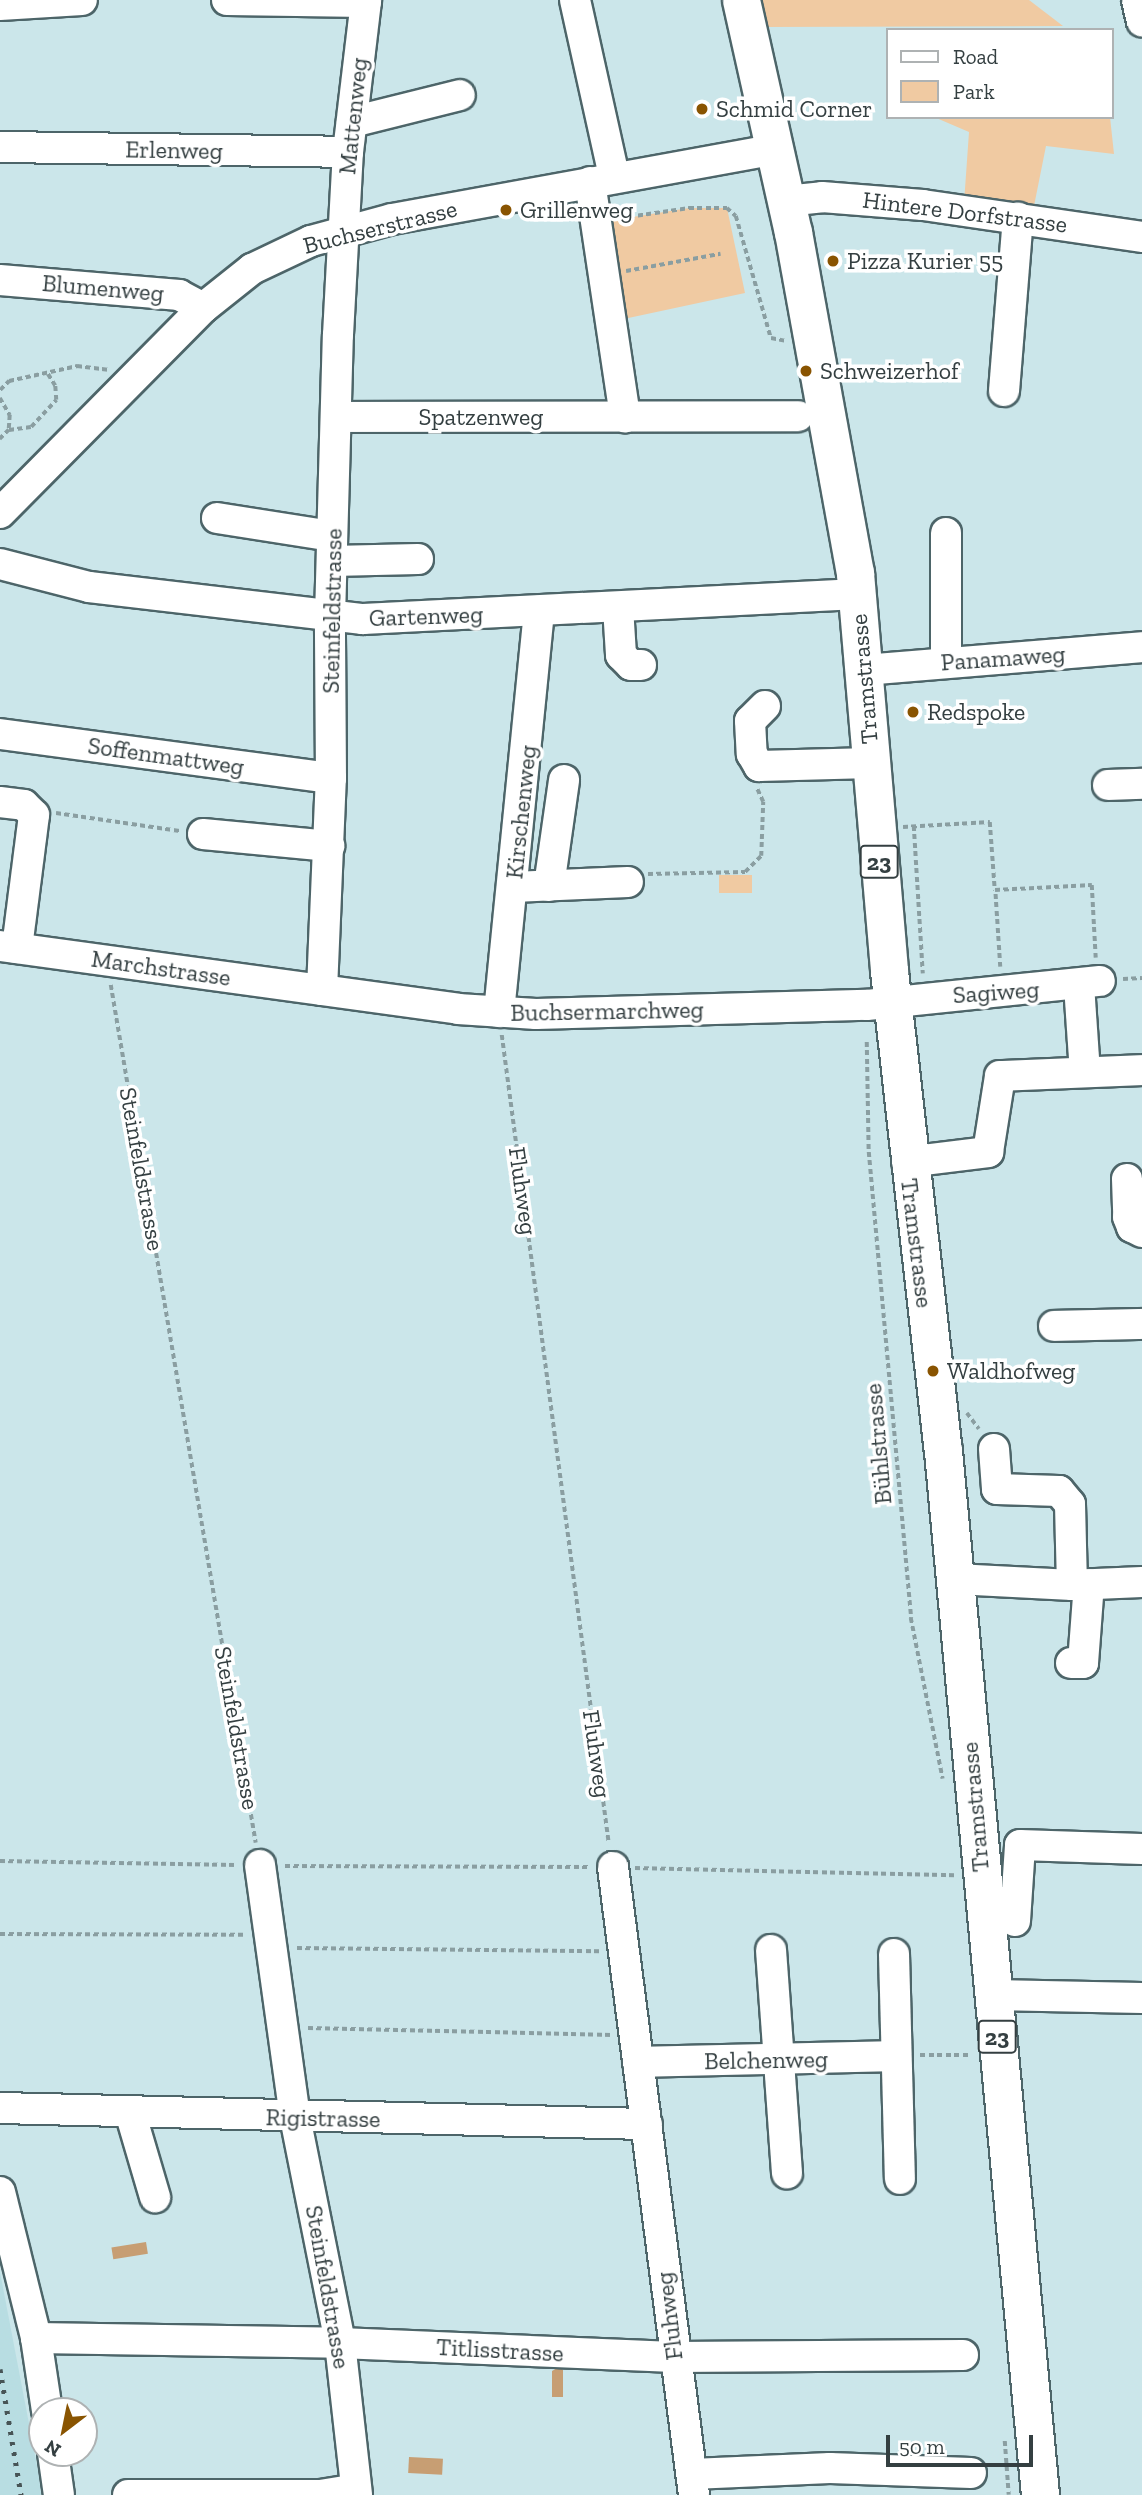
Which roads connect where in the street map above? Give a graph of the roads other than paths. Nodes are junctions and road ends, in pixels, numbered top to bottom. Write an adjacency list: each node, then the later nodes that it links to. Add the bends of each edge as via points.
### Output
1 (82, 0): 7 (street)
2 (227, 0): 6 (street)
3 (575, 0): 14 (street)
4 (741, 0): 12 (main road, Tramstrasse / 23)
5 (1137, 0): 8 (street)
6 (366, 1): 10 (street, Mattenweg)
7 (0, 5)
8 (1142, 21)
9 (460, 94): 10 (street)
10 (352, 122): 13 (street, Mattenweg)
11 (0, 147): 13 (street, Erlenweg)
12 (776, 149): 14 (street, Buchserstrasse); 15 (main road, Tramstrasse / 23)
13 (348, 152): 17 (street, Mattenweg)
14 (602, 179): 17 (street, Buchserstrasse); 24 (street, via 596,213)
15 (786, 201): 16 (street, Hintere Dorfstrasse, via 822,197); 31 (main road, Tramstrasse / 23)
16 (1018, 218): 18 (street, Hintere Dorfstrasse); 21 (street)
17 (343, 232): 20 (street, Buchserstrasse, via 311,240 252,269); 23 (street, Steinfeldstrasse)
18 (1142, 237)
19 (0, 280): 20 (street, Blumenweg, via 179,295)
20 (203, 308): 25 (street, Buchserstrasse)
21 (1003, 391)
22 (798, 416): 24 (street, Spatzenweg)
23 (337, 417): 24 (street, Spatzenweg); 28 (street, Steinfeldstrasse)
24 (625, 417)
25 (0, 513)
26 (217, 518): 28 (street)
27 (946, 533): 36 (street)
28 (332, 549): 29 (street); 34 (street, Steinfeldstrasse)
29 (418, 559)
30 (0, 564): 34 (street, Gartenweg, via 89,587)
31 (857, 594): 32 (street, Gartenweg); 38 (main road, Tramstrasse / 23)
32 (618, 607): 33 (street, Gartenweg); 37 (street, via 621,655 631,665)
33 (539, 611): 34 (street, Gartenweg); 42 (street, Kirschenweg)
34 (330, 617): 43 (street, Steinfeldstrasse)
35 (1142, 648): 36 (street, Panamaweg)
36 (946, 662): 38 (street, Panamaweg)
37 (641, 665)
38 (864, 670): 41 (main road, Tramstrasse / 23)
39 (765, 706): 41 (street, via 750,721 752,754 759,766)
40 (0, 734): 43 (street, Soffenmattweg)
41 (871, 763): 54 (main road, Tramstrasse / 23)
42 (525, 768): 50 (street, via 570,772); 51 (street, Kirschenweg)
43 (331, 778): 48 (street, Steinfeldstrasse)
44 (1142, 784): 45 (street)
45 (1108, 785)
46 (0, 802): 52 (street, via 24,805 34,815)
47 (203, 834): 48 (street)
48 (329, 846): 53 (street, Steinfeldstrasse)
49 (631, 878): 50 (street)
50 (549, 886): 51 (street)
51 (513, 887): 55 (street, Kirschenweg)
52 (8, 947): 53 (street, Marchstrasse)
53 (322, 990): 55 (street, Buchsermarchweg)
54 (894, 1002): 55 (street, Buchsermarchweg); 57 (street, Sagiweg, via 1092,982); 58 (main road, Tramstrasse / 23)
55 (499, 1012)
56 (1142, 1070): 57 (street)
57 (1085, 1072): 58 (street, via 1000,1076 988,1152)
58 (907, 1162): 64 (main road, Tramstrasse / 23)
59 (1127, 1179): 60 (street, via 1128,1217 1132,1227)
60 (1142, 1233)
61 (1142, 1324): 62 (street)
62 (1054, 1326)
63 (994, 1449): 66 (street, via 997,1489 1059,1491 1070,1504)
64 (955, 1579): 66 (street); 74 (main road, Tramstrasse / 23)
65 (1142, 1582): 66 (street)
66 (1080, 1585): 67 (street, via 1083,1663)
67 (1071, 1663)
68 (1142, 1849): 71 (street, via 1020,1845)
69 (260, 1866): 81 (street, Steinfeldstrasse)
70 (613, 1867): 76 (street, Fluhweg)
71 (1015, 1922)
72 (771, 1950): 78 (street)
73 (894, 1954): 77 (street)
74 (993, 1995): 75 (street); 98 (main road, Tramstrasse / 23)
75 (1142, 1998)
76 (637, 2048): 78 (street, Belchenweg); 82 (street, Fluhweg)
77 (895, 2056): 78 (street, Belchenweg); 84 (street)
78 (781, 2061): 83 (street)
79 (0, 2108): 80 (street, Rigistrasse)
80 (130, 2112): 81 (street, Rigistrasse); 86 (street)
81 (295, 2117): 82 (street, Rigistrasse); 88 (street, Steinfeldstrasse)
82 (647, 2124): 90 (street, Fluhweg)
83 (787, 2173)
84 (901, 2179)
85 (0, 2192): 87 (street)
86 (155, 2197)
87 (36, 2338): 88 (street, Titlisstrasse); 91 (street)
88 (340, 2343): 90 (street, Titlisstrasse); 95 (street, Steinfeldstrasse)
89 (963, 2355): 90 (street, Titlisstrasse)
90 (674, 2357): 94 (street, Fluhweg)
91 (45, 2397)
92 (55, 2467): 96 (street)
93 (971, 2473): 94 (street, via 830,2468)
94 (693, 2484)
95 (357, 2492): 97 (street)
96 (59, 2495)
97 (128, 2495)
98 (1040, 2495)

